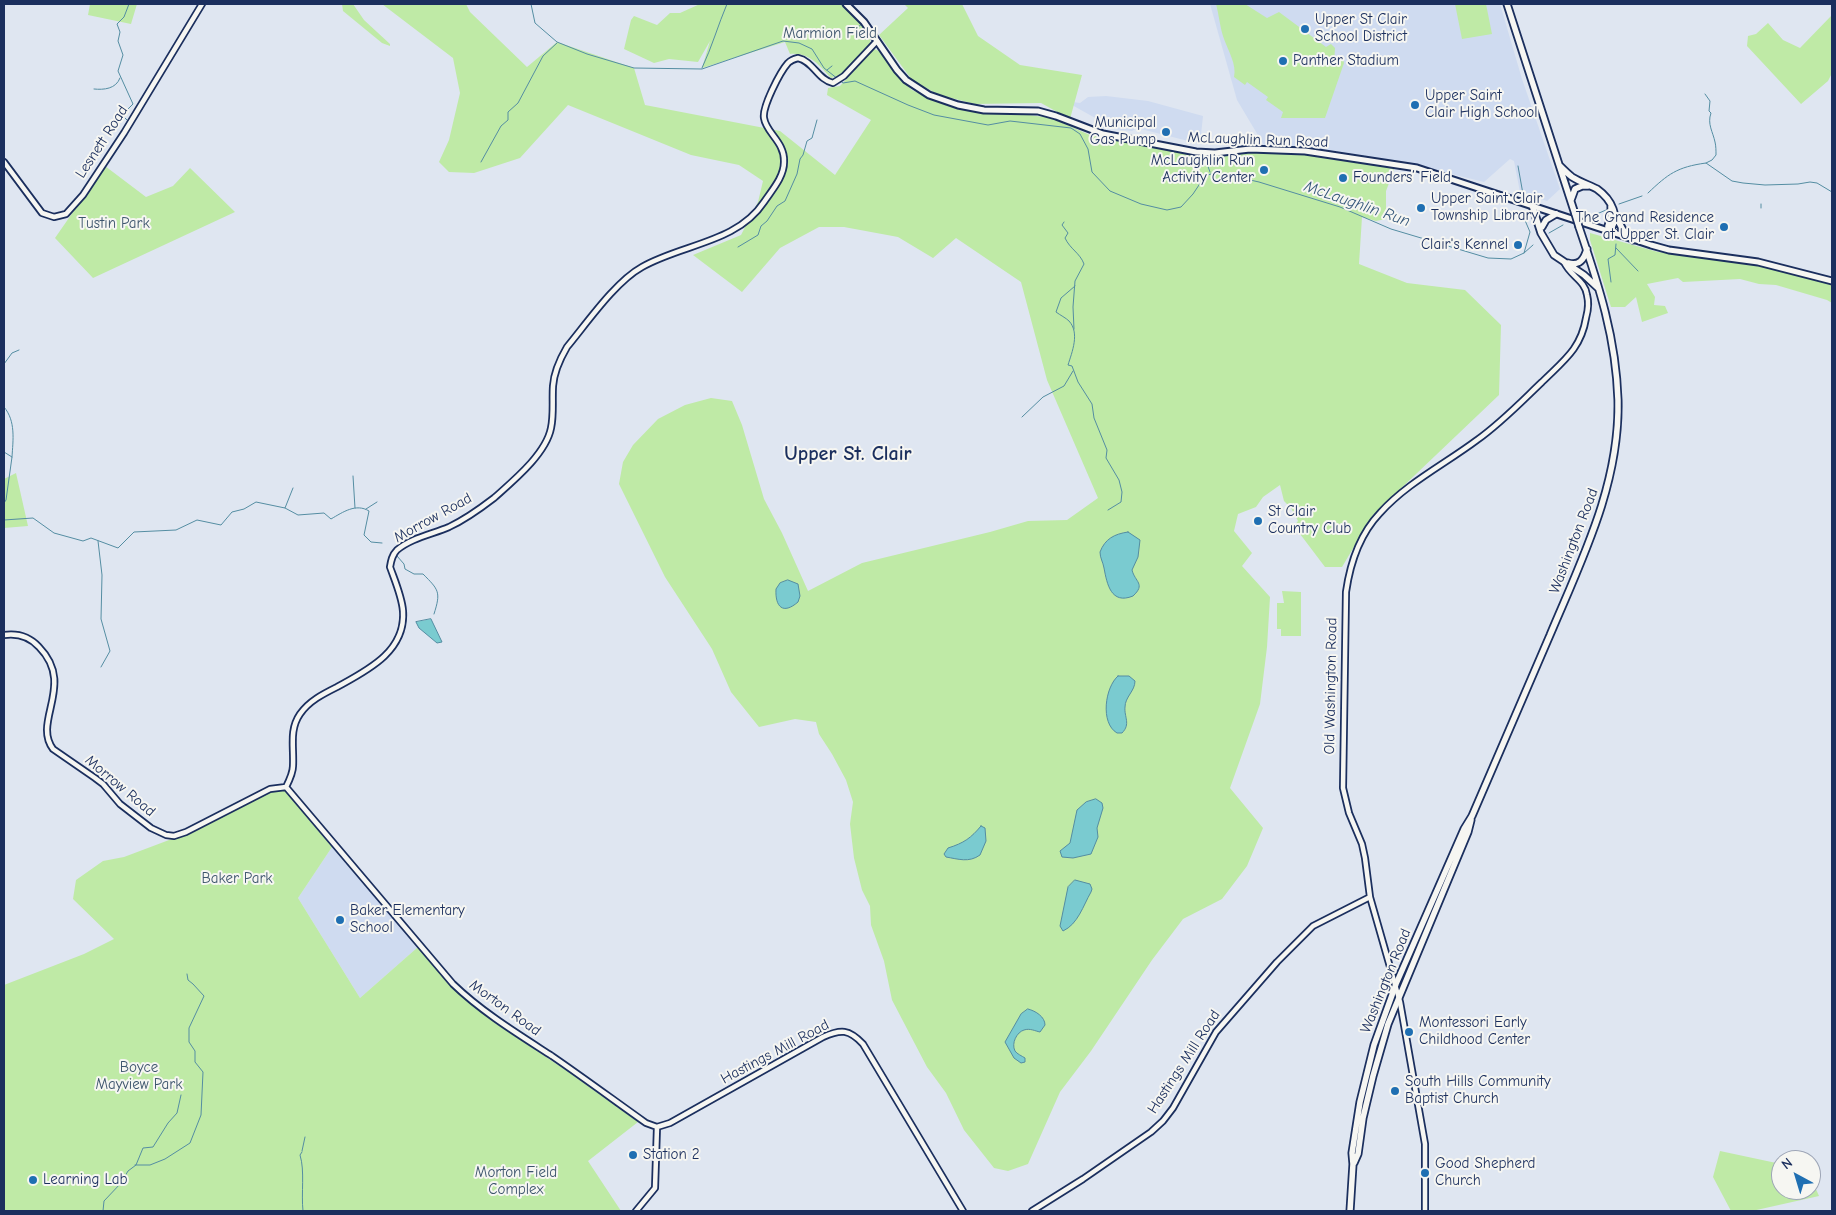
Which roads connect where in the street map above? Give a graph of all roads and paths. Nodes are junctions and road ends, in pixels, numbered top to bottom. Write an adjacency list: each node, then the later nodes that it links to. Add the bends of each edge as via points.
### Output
1 (202, 4): 5 (street, Lesnett Road, via 129,125 66,214 54,217 42,213)
2 (846, 4): 4 (main road, McLaughlin Run Road)
3 (1507, 4): 6 (main road, Washington Road)
4 (877, 41): 9 (main road, McLaughlin Run Road, via 901,75 916,87 967,108 1038,111 1103,134 1201,152 1283,150 1394,164 1426,170); 22 (street, Morrow Road, via 835,82 829,82 805,60 798,58 788,63 764,108 764,118 782,148 784,170 754,216 732,231 631,274 560,360 553,386 551,429 542,449 492,499 451,526 396,551 390,568 403,611 398,637 377,664 320,696 300,714 292,735 293,768)
5 (4, 162)
6 (1559, 165): 7 (main road, via 1570,176); 8 (main road, Washington Road)
7 (1590, 186): 8 (main road, via 1575,189); 10 (main road, via 1602,193)
8 (1571, 202): 17 (main road, Washington Road, bridge)
9 (1532, 205): 11 (main road, McLaughlin Run Road); 13 (main road); 15 (main road)
10 (1611, 206): 12 (main road); 14 (main road)
11 (1556, 214): 13 (main road); 14 (main road, McLaughlin Run Road)
12 (1616, 217): 14 (main road); 16 (main road)
13 (1542, 227): 15 (main road)
14 (1608, 232): 16 (main road, McLaughlin Run Road)
15 (1544, 237): 18 (main road, via 1554,255)
16 (1633, 240): 19 (main road, McLaughlin Run Road, via 1663,249 1758,262)
17 (1586, 249): 18 (main road, via 1585,257 1578,263); 20 (main road, Washington Road)
18 (1564, 262): 20 (main road); 24 (street, Old Washington Road, via 1568,271 1582,282 1588,296 1579,344 1501,421 1390,502 1373,521 1352,565 1346,592 1343,788 1362,844)
19 (1832, 281)
20 (1600, 291): 23 (main road, Washington Road, via 1612,338 1618,395 1617,432 1608,484 1589,542)
21 (4, 635): 22 (street, Morrow Road, via 23,635 48,657 54,672 54,694 46,732 49,744 103,784 120,804 151,828 174,836 270,789)
22 (286, 787): 27 (street, Morton Road, via 464,995 646,1123)
23 (1472, 816): 25 (main road, Washington Road); 26 (main road, Washington Road)
24 (1370, 896): 25 (street, Old Washington Road); 31 (street, Hastings Mill Road, via 1314,926 1278,962 1216,1032 1163,1121 1083,1179)
25 (1396, 984): 26 (street, Old Washington Road); 28 (main road, Washington Road, via 1365,1077 1352,1153)
26 (1399, 996): 28 (main road, Washington Road, via 1374,1069); 33 (street, Old Washington Road, via 1425,1144)
27 (657, 1127): 29 (street, via 654,1188); 30 (street, Hastings Mill Road, via 670,1123 822,1038 837,1032 850,1033 863,1044)
28 (1354, 1164): 32 (main road, Washington Road)
29 (636, 1211)
30 (963, 1211)
31 (1032, 1211)
32 (1350, 1211)
33 (1425, 1211)

